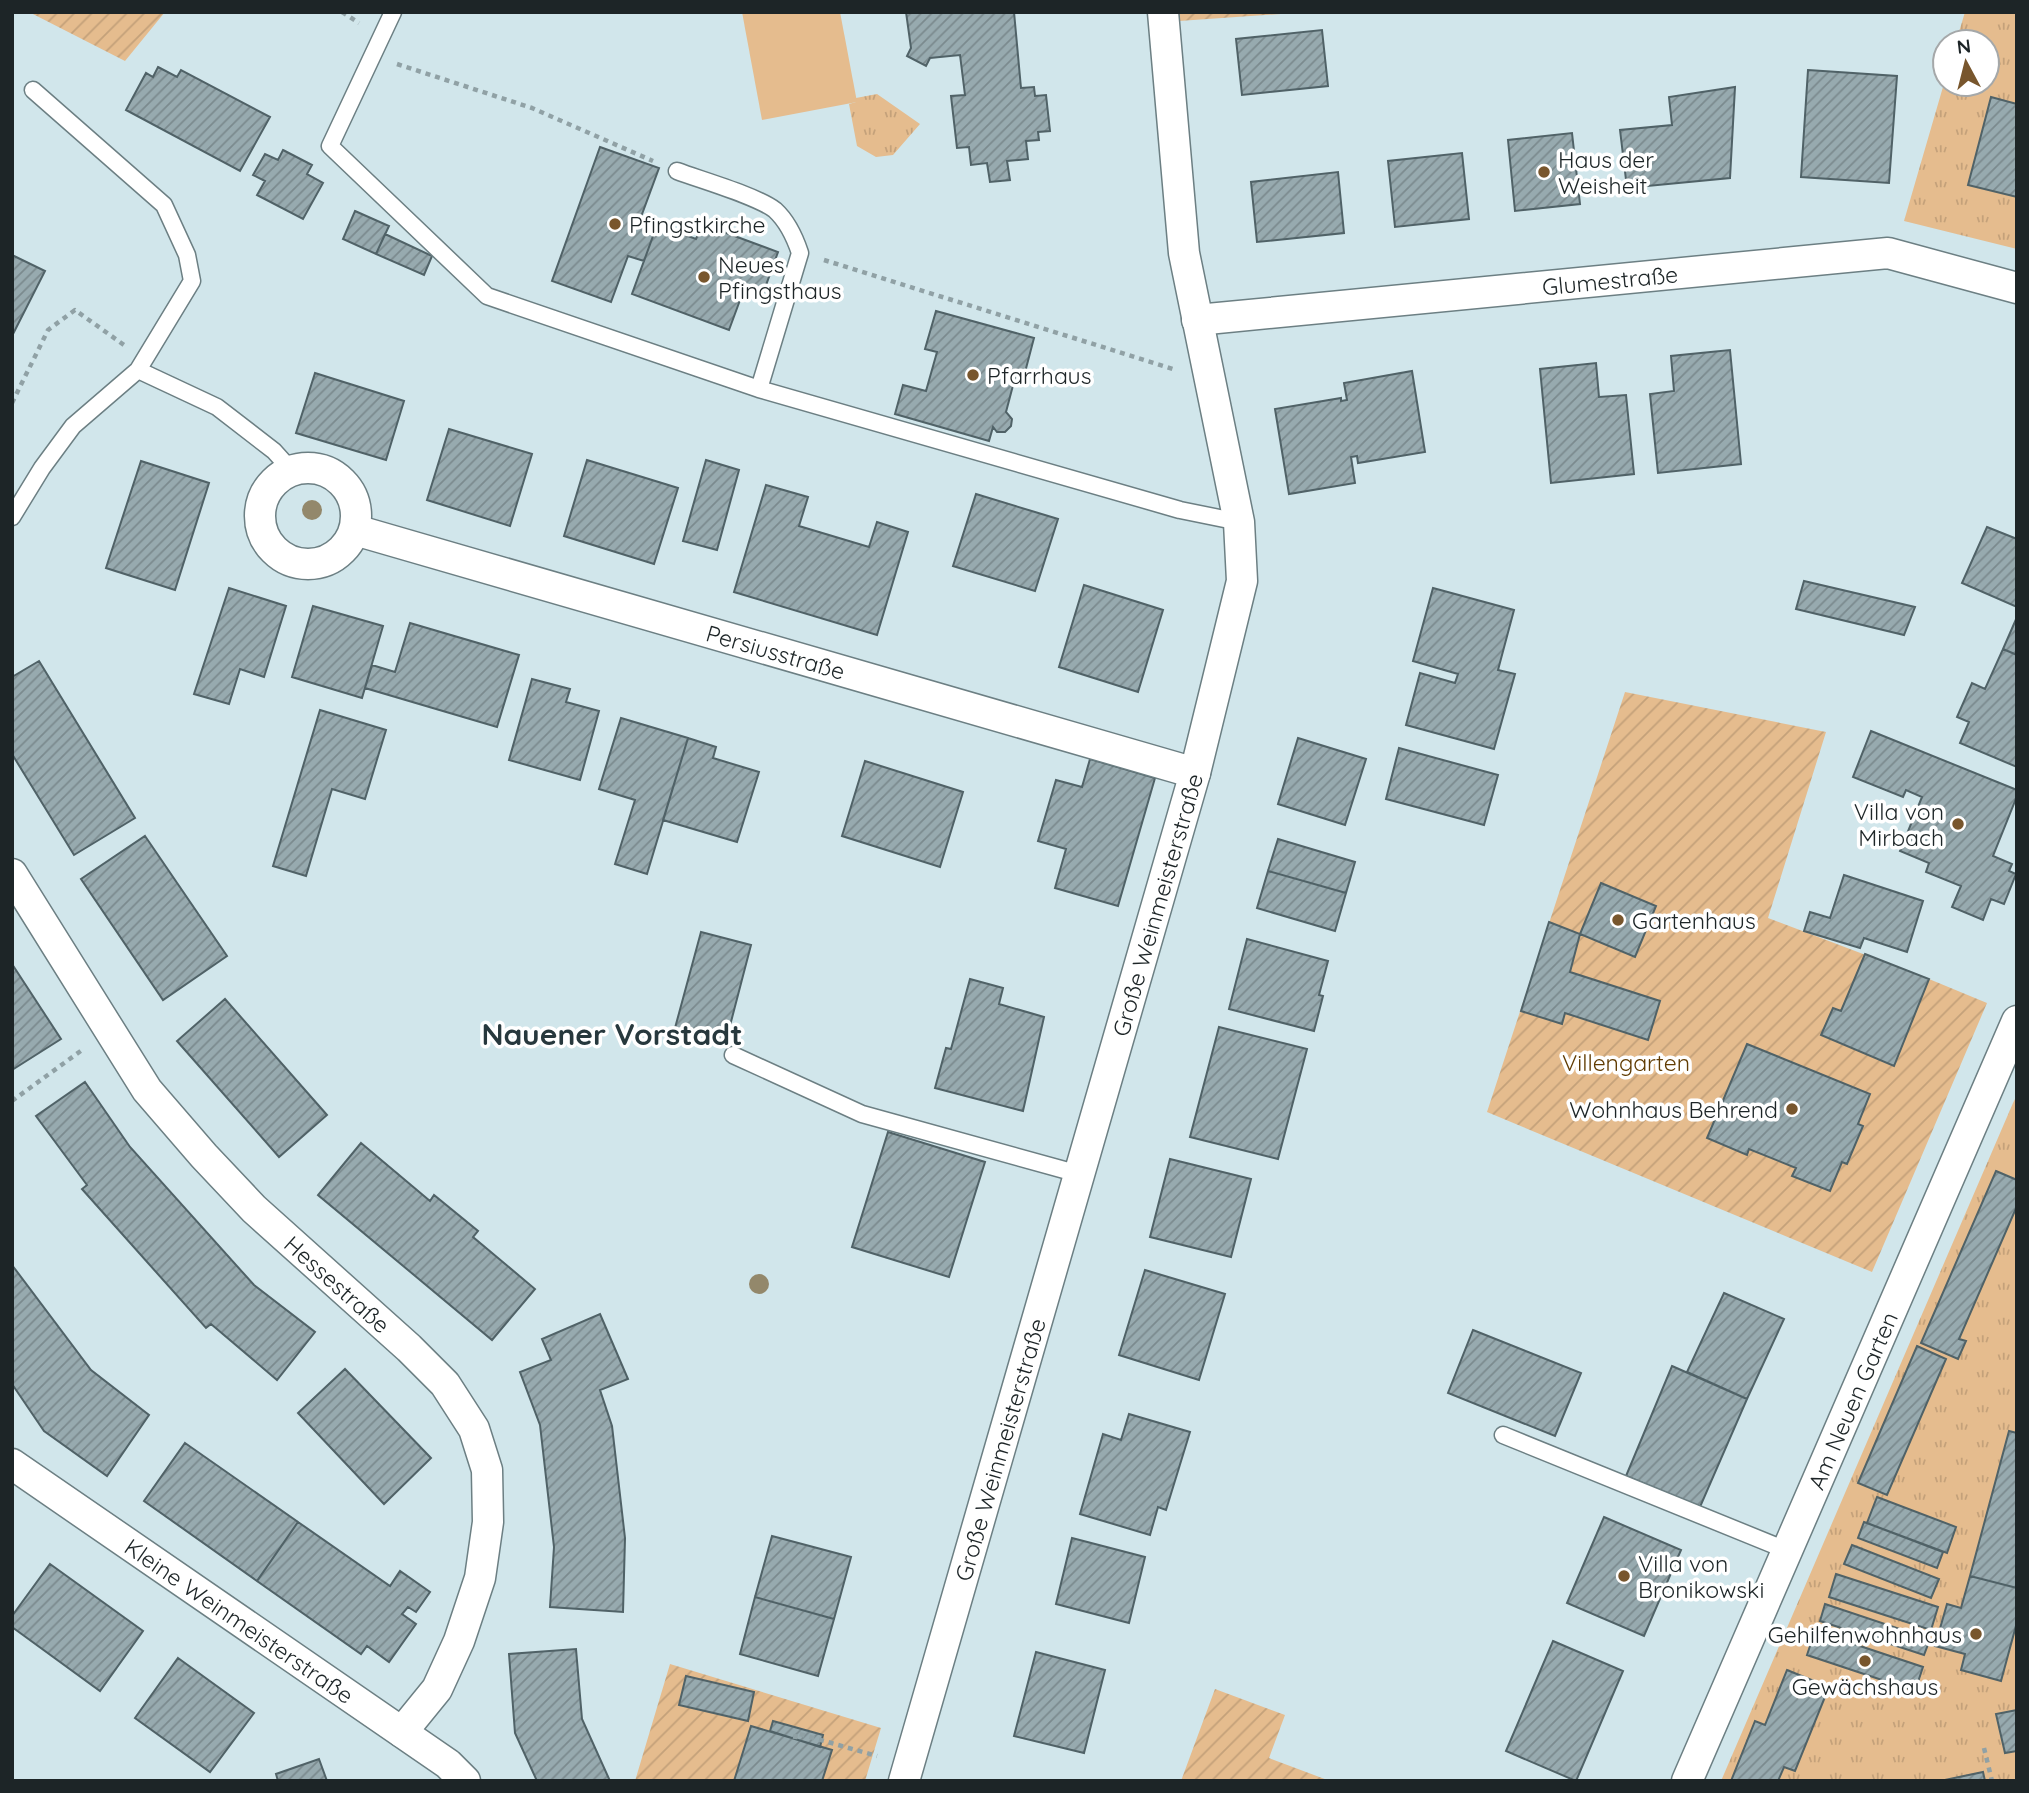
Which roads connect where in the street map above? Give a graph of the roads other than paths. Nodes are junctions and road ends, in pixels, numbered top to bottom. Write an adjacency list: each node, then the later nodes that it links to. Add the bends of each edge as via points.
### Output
1 (393, 12): 8 (lane, via 330,146 487,296)
2 (1163, 12): 6 (street, Große Weinmeisterstraße, via 1184,253)
3 (33, 90): 7 (lane, via 164,205 187,255 192,281)
4 (677, 172): 8 (lane, via 762,203 776,211 795,236 800,253)
5 (2017, 288): 6 (street, Glumestraße, via 1888,253)
6 (1197, 320): 11 (street, Große Weinmeisterstraße)
7 (138, 370): 9 (lane, via 217,407); 10 (lane, via 74,426)
8 (759, 389): 11 (lane, via 1180,510)
9 (292, 471): 12 (street, via 326,472 345,485 356,507); 12 (street, via 272,485 260,505 262,530 275,551 296,562 321,563 342,550)
10 (12, 517)
11 (1239, 522): 13 (street, Große Weinmeisterstraße, via 1242,581)
12 (355, 530): 13 (street, Persiusstraße)
13 (1195, 773): 17 (street, Große Weinmeisterstraße)
14 (12, 874): 21 (street, Hessestraße, via 148,1090 254,1209 445,1384 474,1429 487,1470 488,1522 480,1578 438,1689)
15 (2017, 1021): 20 (street, Am Neuen Garten)
16 (733, 1055): 17 (lane, via 862,1114)
17 (1079, 1174): 23 (street, Große Weinmeisterstraße)
18 (1503, 1435): 20 (lane)
19 (12, 1464): 21 (street, Kleine Weinmeisterstraße)
20 (1786, 1550): 24 (street, Am Neuen Garten)
21 (402, 1732): 22 (street, Kleine Weinmeisterstraße)
22 (465, 1781)
23 (904, 1781)
24 (1687, 1781)

